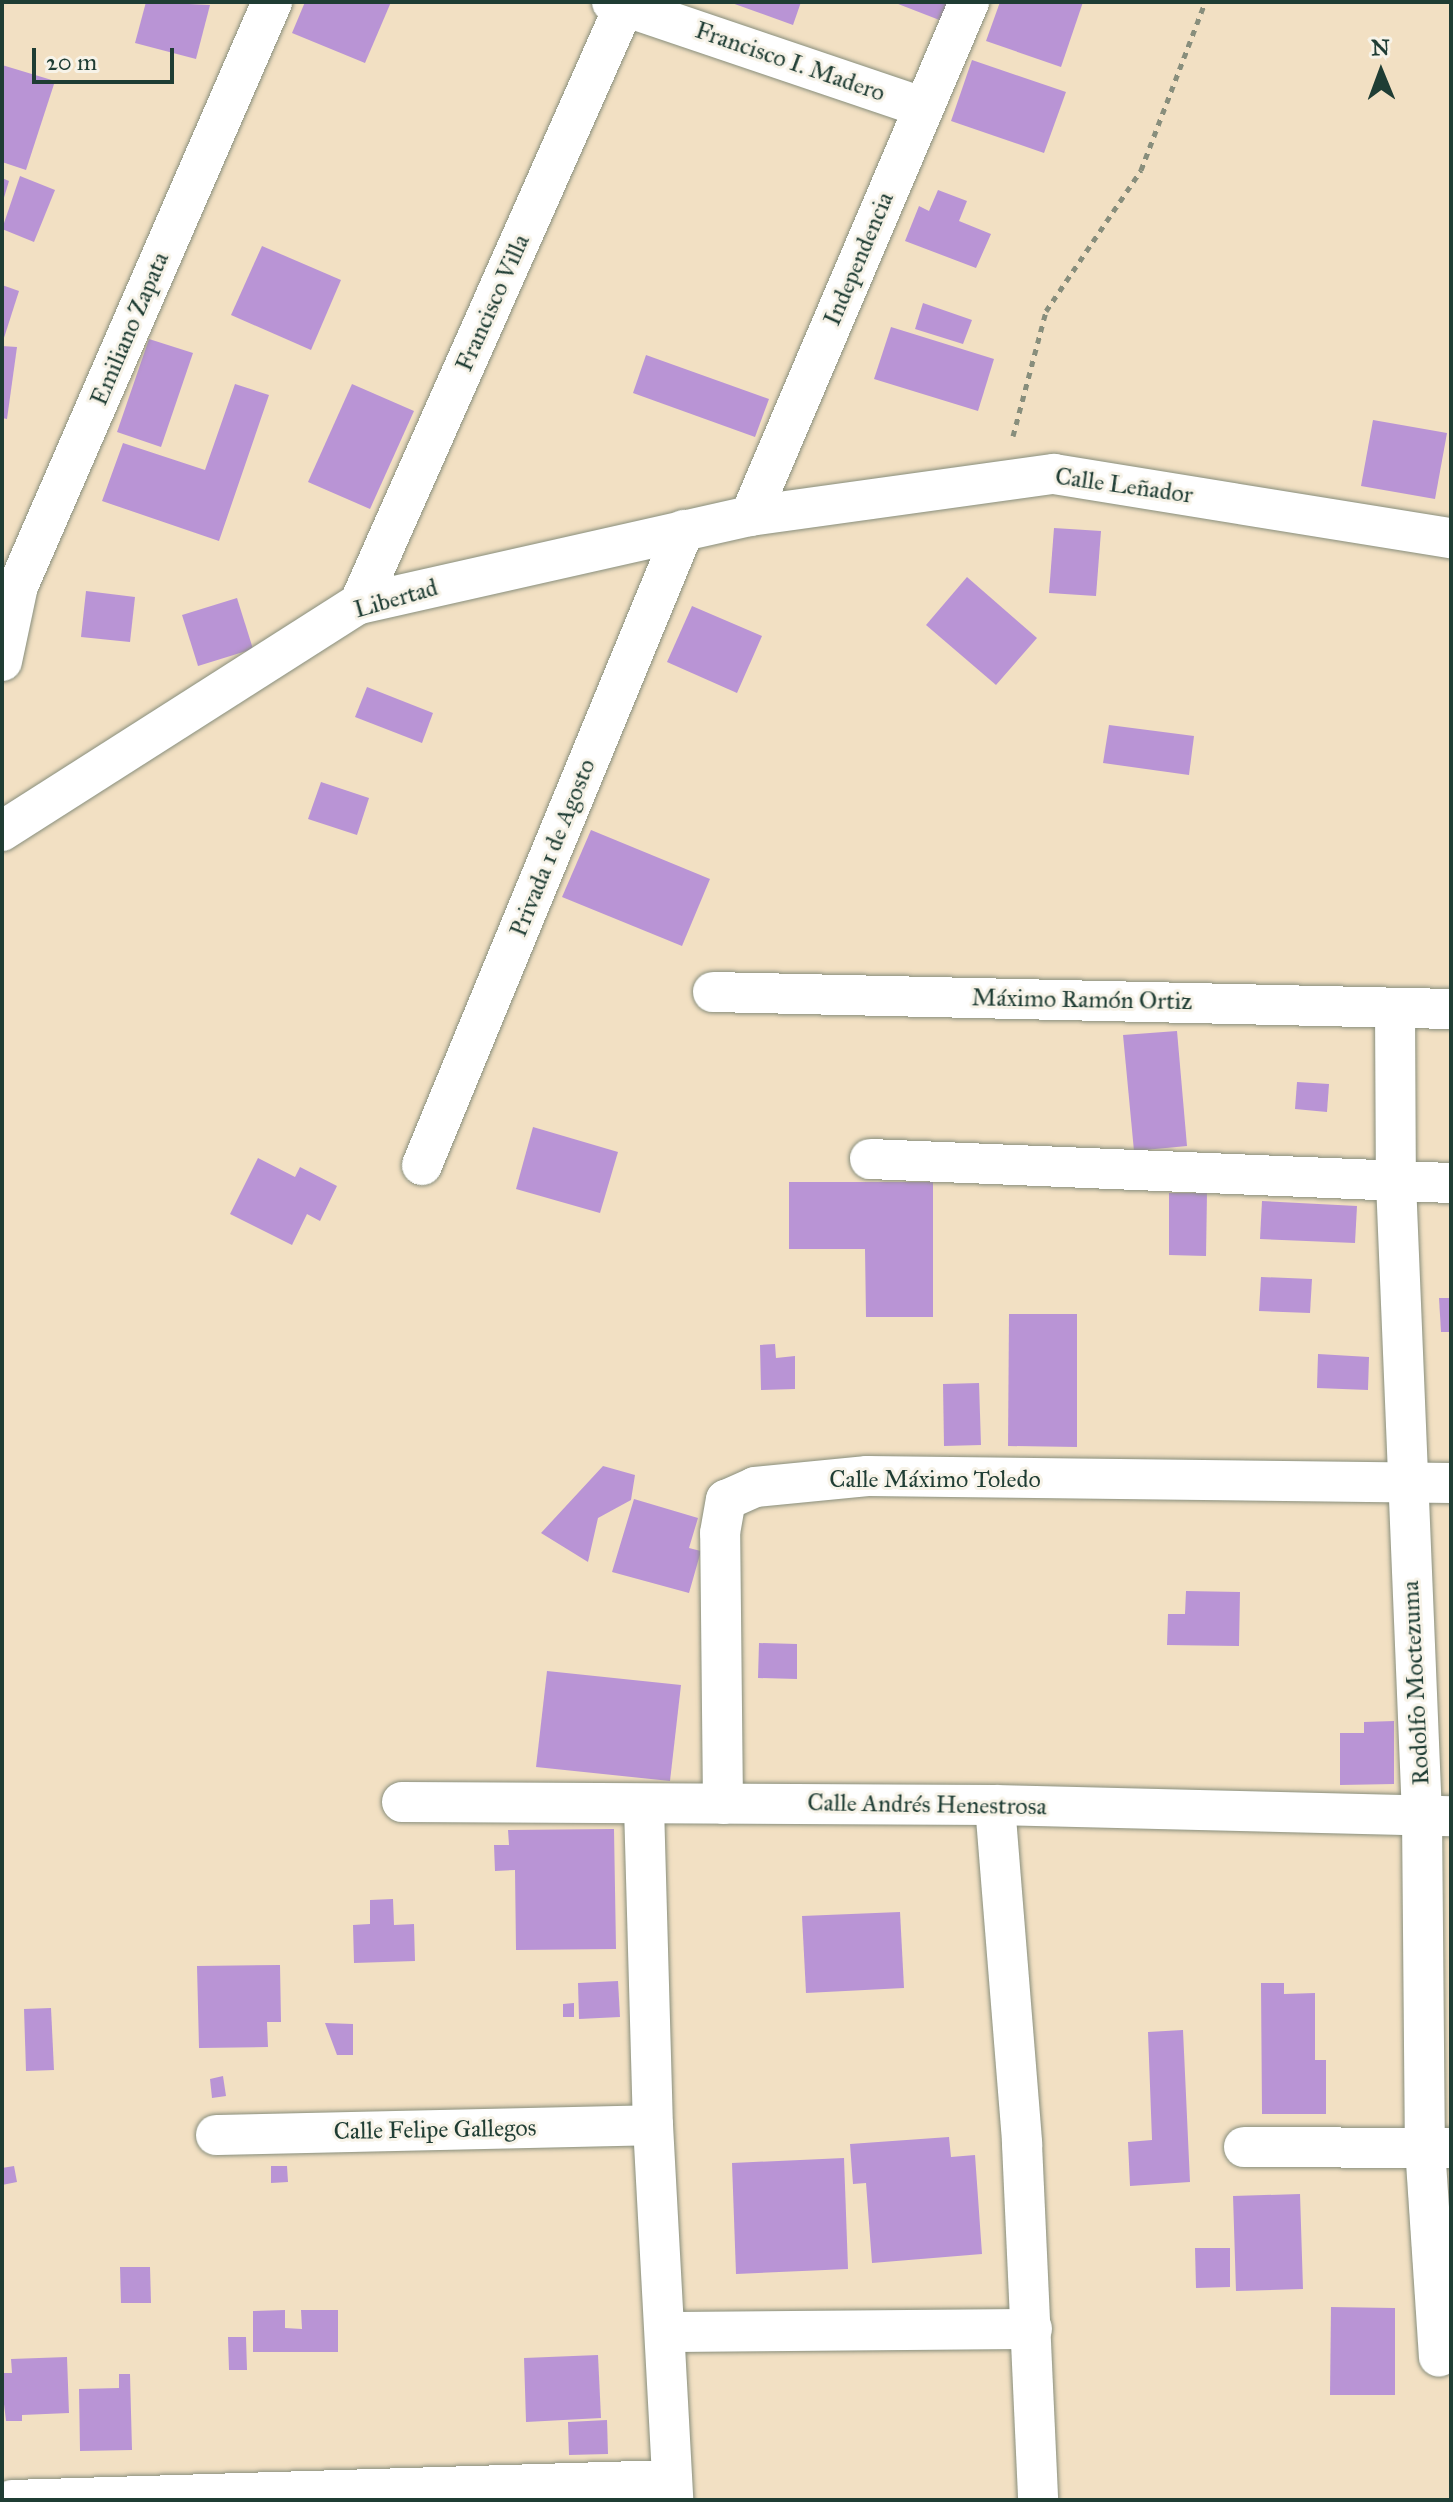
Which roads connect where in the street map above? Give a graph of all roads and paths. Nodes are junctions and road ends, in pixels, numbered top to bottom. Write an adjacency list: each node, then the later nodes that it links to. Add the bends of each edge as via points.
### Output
1 (272, 2): 11 (street, Emiliano Zapata, via 18,586)
2 (969, 2): 5 (street, Independencia)
3 (1205, 2): 6 (path, via 1141,170 1046,311)
4 (621, 3): 5 (street, Francisco I. Madero); 10 (street, Francisco Villa)
5 (923, 107): 7 (street, Independencia)
6 (1001, 481): 7 (street, Calle Leñador); 9 (street, Calle Leñador, via 1054,474)
7 (750, 516): 8 (street, Libertad)
8 (684, 530): 10 (street, Libertad); 17 (street, Privada 1 de Agosto)
9 (1451, 538)
10 (359, 604): 12 (street, Libertad)
11 (2, 661)
12 (2, 831)
13 (713, 992): 14 (street, Máximo Ramón Ortiz)
14 (1395, 1008): 15 (street, Máximo Ramón Ortiz); 18 (street, Rodolfo Moctezuma)
15 (1451, 1009)
16 (870, 1159): 18 (street)
17 (422, 1165)
18 (1396, 1182): 19 (street); 20 (street, Rodolfo Moctezuma)
19 (1451, 1183)
20 (1407, 1482): 21 (street, Calle Máximo Toledo); 23 (street, Calle Máximo Toledo, via 867,1476 755,1487 726,1500 720,1533); 26 (street, Rodolfo Moctezuma)
21 (1451, 1483)
22 (402, 1802): 25 (street, Calle Andrés Henestrosa)
23 (723, 1804): 24 (street, Calle Andrés Henestrosa); 25 (street, Calle Andrés Henestrosa)
24 (995, 1805): 26 (street, Calle Andrés Henestrosa); 31 (street)
25 (644, 1806): 27 (street)
26 (1436, 1816): 30 (street, Rodolfo Moctezuma)
27 (653, 2125): 28 (street, Calle Felipe Gallegos); 32 (street)
28 (216, 2135)
29 (1244, 2147): 30 (street)
30 (1438, 2148): 33 (street, Rodolfo Moctezuma)
31 (1032, 2329): 32 (street); 36 (street)
32 (666, 2332): 34 (street)
33 (1439, 2357)
34 (673, 2490): 35 (street)
35 (12, 2500)
36 (1038, 2500)

